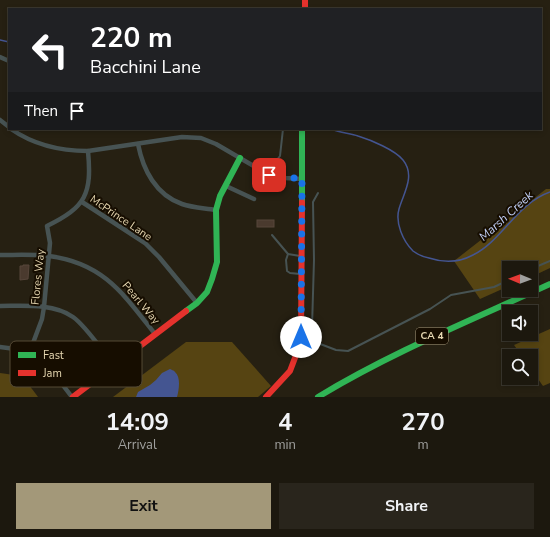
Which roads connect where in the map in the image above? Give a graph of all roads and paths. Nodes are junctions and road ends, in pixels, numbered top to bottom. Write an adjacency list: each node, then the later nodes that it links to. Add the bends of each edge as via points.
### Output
1 (0, 120): 2 (street)
2 (8, 126)
3 (14, 130): 7 (street, via 48,147)
4 (283, 130): 9 (lane, via 280,156)
5 (302, 130): 10 (main road)
6 (138, 144): 7 (street); 8 (street, via 182,137 201,138); 15 (street, via 146,172 171,199 195,208)
7 (88, 151): 14 (street, via 89,179)
8 (240, 158): 10 (street, via 269,175); 11 (main road)
9 (276, 161)
10 (302, 179): 20 (main road)
11 (226, 186): 13 (street); 15 (main road)
12 (318, 193): 31 (lane, via 313,202 312,327)
13 (254, 199)
14 (82, 202): 19 (street, Flores Way, via 61,219 47,226); 26 (street, McPrince Lane, via 145,243)
15 (216, 210): 26 (main road, via 217,262 207,292)
16 (272, 235): 18 (lane)
17 (0, 254): 19 (street, Pearl Way)
18 (288, 254): 20 (lane); 23 (lane, via 287,271)
19 (50, 256): 28 (street, Flores Way); 29 (street, Pearl Way, via 76,262 109,280)
20 (302, 256): 23 (main road)
21 (550, 261): 22 (lane)
22 (538, 267)
23 (302, 274): 30 (main road)
24 (502, 283): 31 (lane, via 451,295 430,309 348,351 336,350)
25 (550, 284): 41 (main road, CA 4, via 362,370)
26 (197, 303): 29 (main road)
27 (0, 306): 28 (street)
28 (44, 307): 32 (street, Flores Way); 33 (street, via 73,317)
29 (155, 334): 34 (main road)
30 (301, 337): 31 (lane); 40 (main road, via 290,371)
31 (308, 340)
32 (34, 341)
33 (94, 341)
34 (142, 344)
35 (0, 347): 36 (street)
36 (10, 348)
37 (64, 387): 39 (street)
38 (85, 387): 39 (main road)
39 (72, 397)
40 (266, 397)
41 (318, 397)

